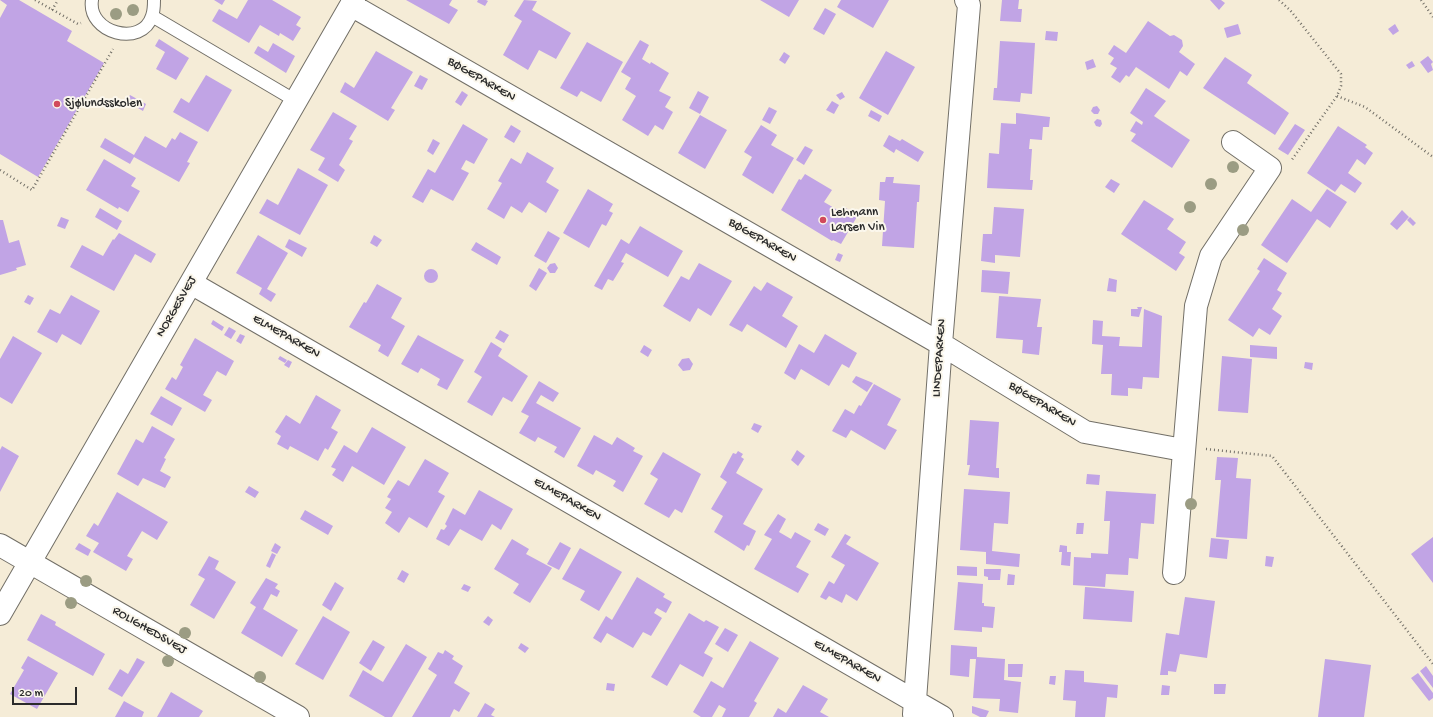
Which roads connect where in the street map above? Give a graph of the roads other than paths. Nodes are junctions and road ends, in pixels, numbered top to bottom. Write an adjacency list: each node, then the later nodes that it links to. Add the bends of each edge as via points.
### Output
1 (92, 0): 5 (lane, via 97,20 108,30 118,34 135,32 145,26)
2 (154, 0): 5 (lane)
3 (966, 0): 9 (street, LINDEPARKEN, via 969,4)
4 (353, 3): 6 (street, NORGESVEJ); 9 (street, BØGEPARKEN)
5 (152, 16): 6 (lane)
6 (296, 101): 8 (street, NORGESVEJ)
7 (1233, 142): 10 (street, via 1270,168 1211,256 1196,306)
8 (192, 282): 12 (street, NORGESVEJ); 15 (street, ELMEPARKEN)
9 (941, 344): 10 (street, BØGEPARKEN, via 1085,432); 15 (street, LINDEPARKEN)
10 (1183, 450): 13 (street)
11 (0, 546): 12 (street, ROLIGHEDSVEJ)
12 (30, 563): 14 (street, NORGESVEJ); 16 (street, ROLIGHEDSVEJ)
13 (1174, 573)
14 (0, 614)
15 (914, 709): 17 (street, ELMEPARKEN)
16 (287, 714)
17 (942, 717)

